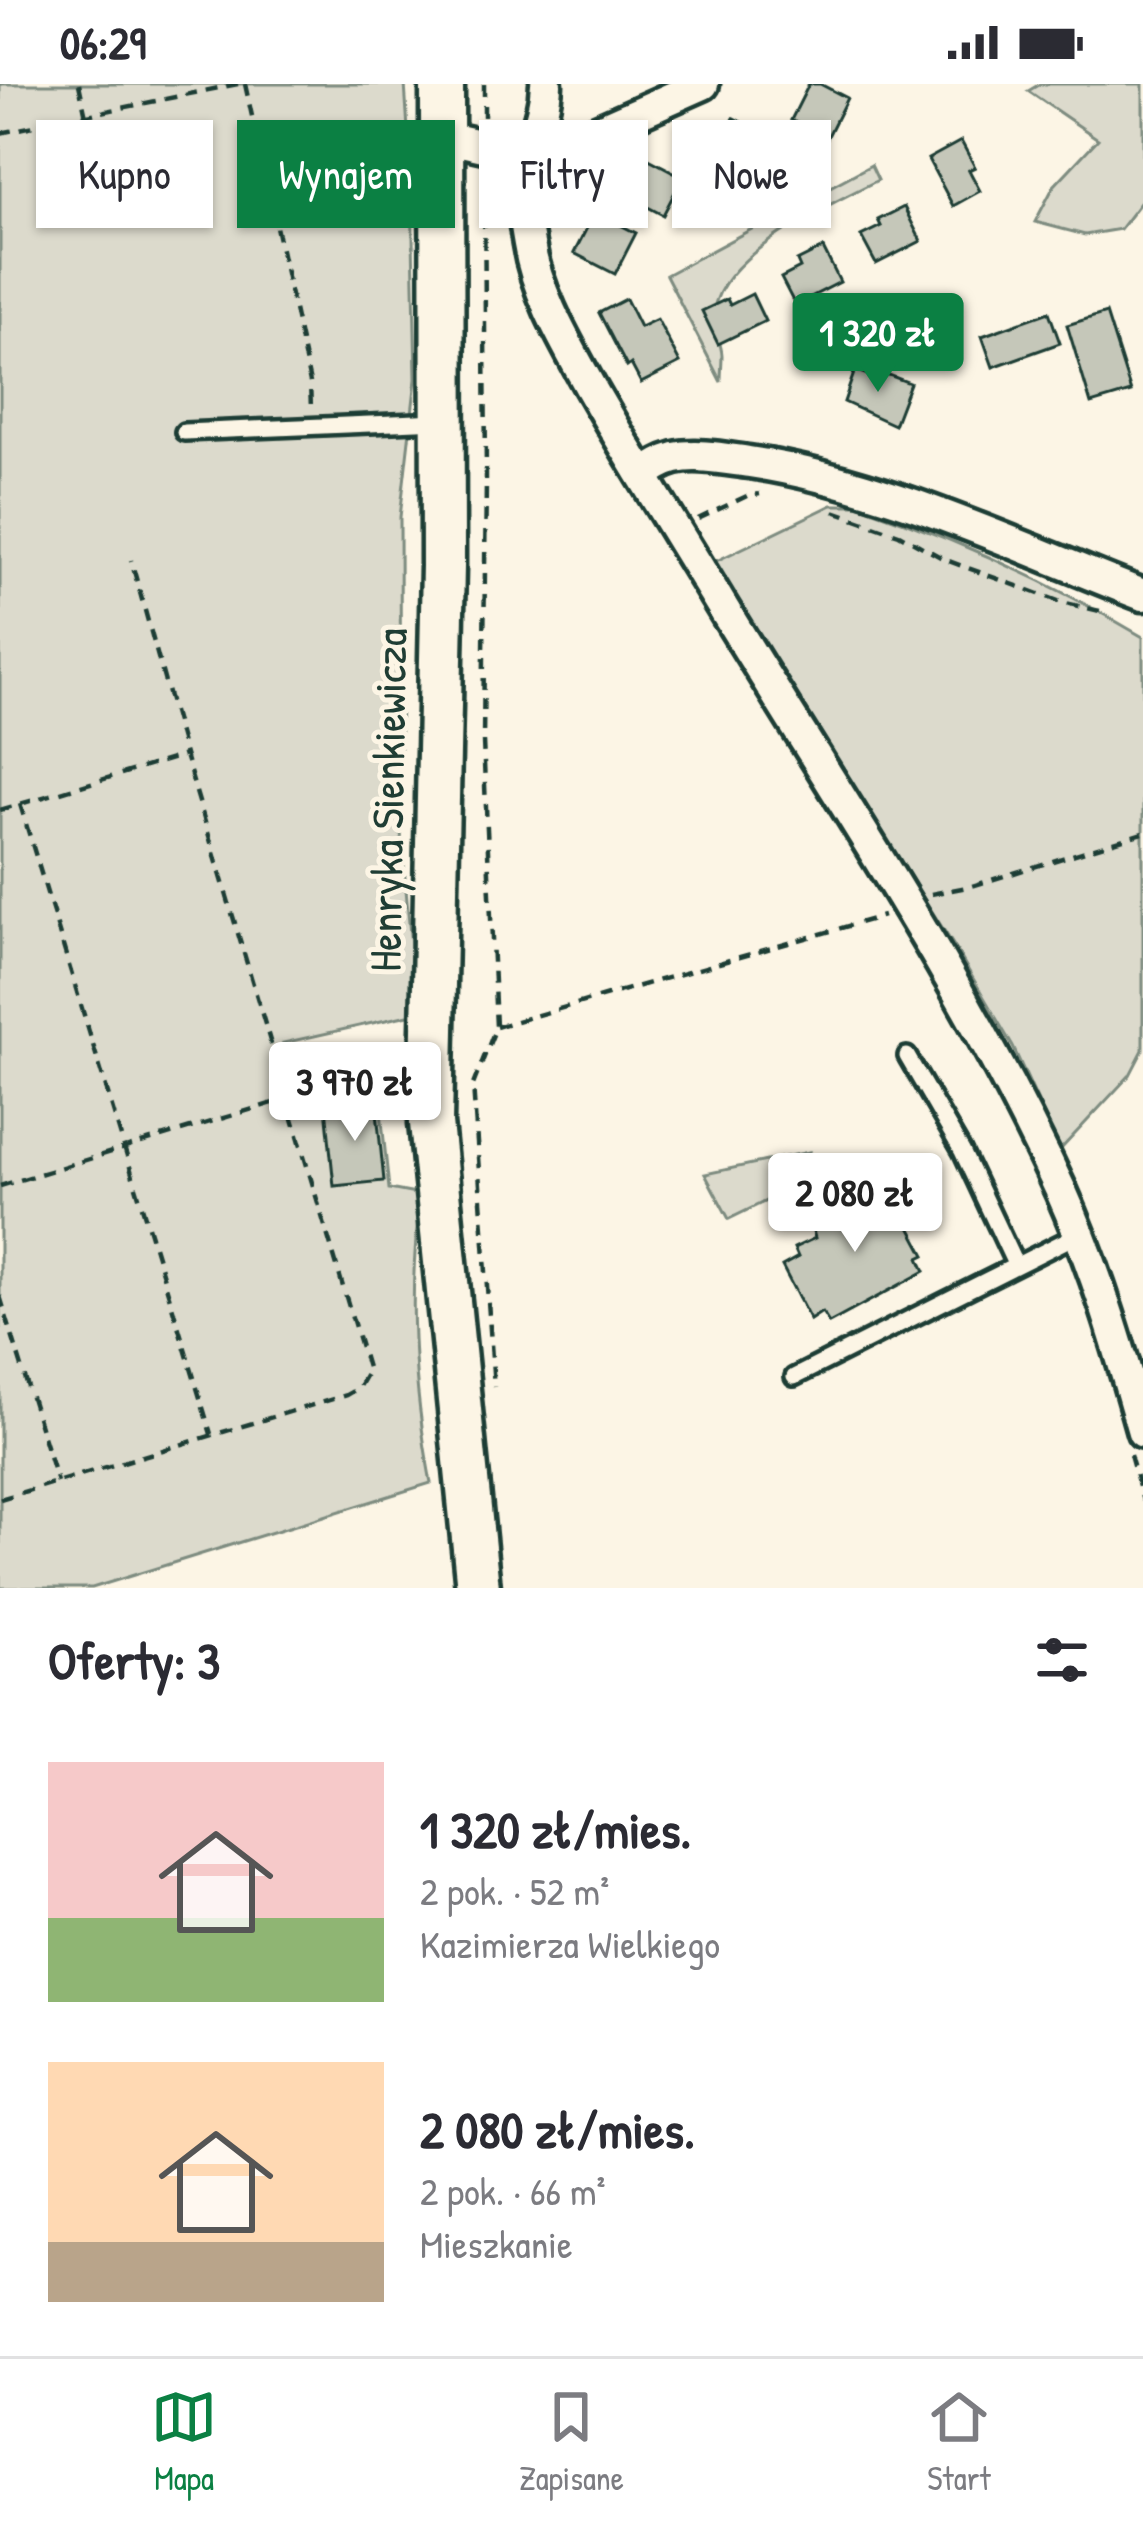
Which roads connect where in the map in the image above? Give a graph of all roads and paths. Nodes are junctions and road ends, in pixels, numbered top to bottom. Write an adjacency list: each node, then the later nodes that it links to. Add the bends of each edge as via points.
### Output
1 (79, 84): 7 (path)
2 (242, 84): 7 (path); 16 (path, via 310,382)
3 (442, 84): 12 (street, Henryka Sienkiewicza)
4 (484, 84): 12 (path)
5 (546, 84): 9 (street)
6 (703, 84): 10 (street)
7 (87, 116): 8 (path); 11 (path)
8 (88, 120)
9 (542, 120)
10 (624, 120)
11 (0, 133)
12 (464, 142): 13 (street); 15 (street, Henryka Sienkiewicza); 29 (path)
13 (479, 144)
14 (526, 228): 18 (street, via 543,294)
15 (443, 421): 16 (lane); 31 (street, Henryka Sienkiewicza)
16 (312, 426): 17 (lane)
17 (184, 432)
18 (643, 475): 21 (street); 23 (street, via 677,458 789,468 960,524)
19 (767, 493): 21 (path)
20 (816, 505): 23 (path, via 1061,602)
21 (677, 531): 28 (street)
22 (131, 560): 24 (path)
23 (1133, 606)
24 (185, 755): 25 (path); 33 (path)
25 (20, 804): 26 (path); 34 (path)
26 (0, 810)
27 (1143, 832): 28 (path)
28 (909, 904): 29 (path); 36 (street)
29 (496, 1027): 40 (path, via 473,1085)
30 (907, 1055): 37 (lane)
31 (432, 1063): 32 (lane); 45 (street, Henryka Sienkiewicza, via 431,1123)
32 (331, 1078): 33 (path)
33 (286, 1099): 34 (path); 42 (path, via 368,1371 346,1396)
34 (123, 1147): 35 (path); 42 (path)
35 (0, 1186)
36 (1079, 1234): 37 (lane); 41 (street)
37 (1015, 1264): 39 (lane)
38 (0, 1296): 43 (path)
39 (794, 1377)
40 (495, 1404)
41 (1143, 1432)
42 (211, 1434): 43 (path)
43 (57, 1482): 44 (path)
44 (0, 1499)
45 (478, 1588)

